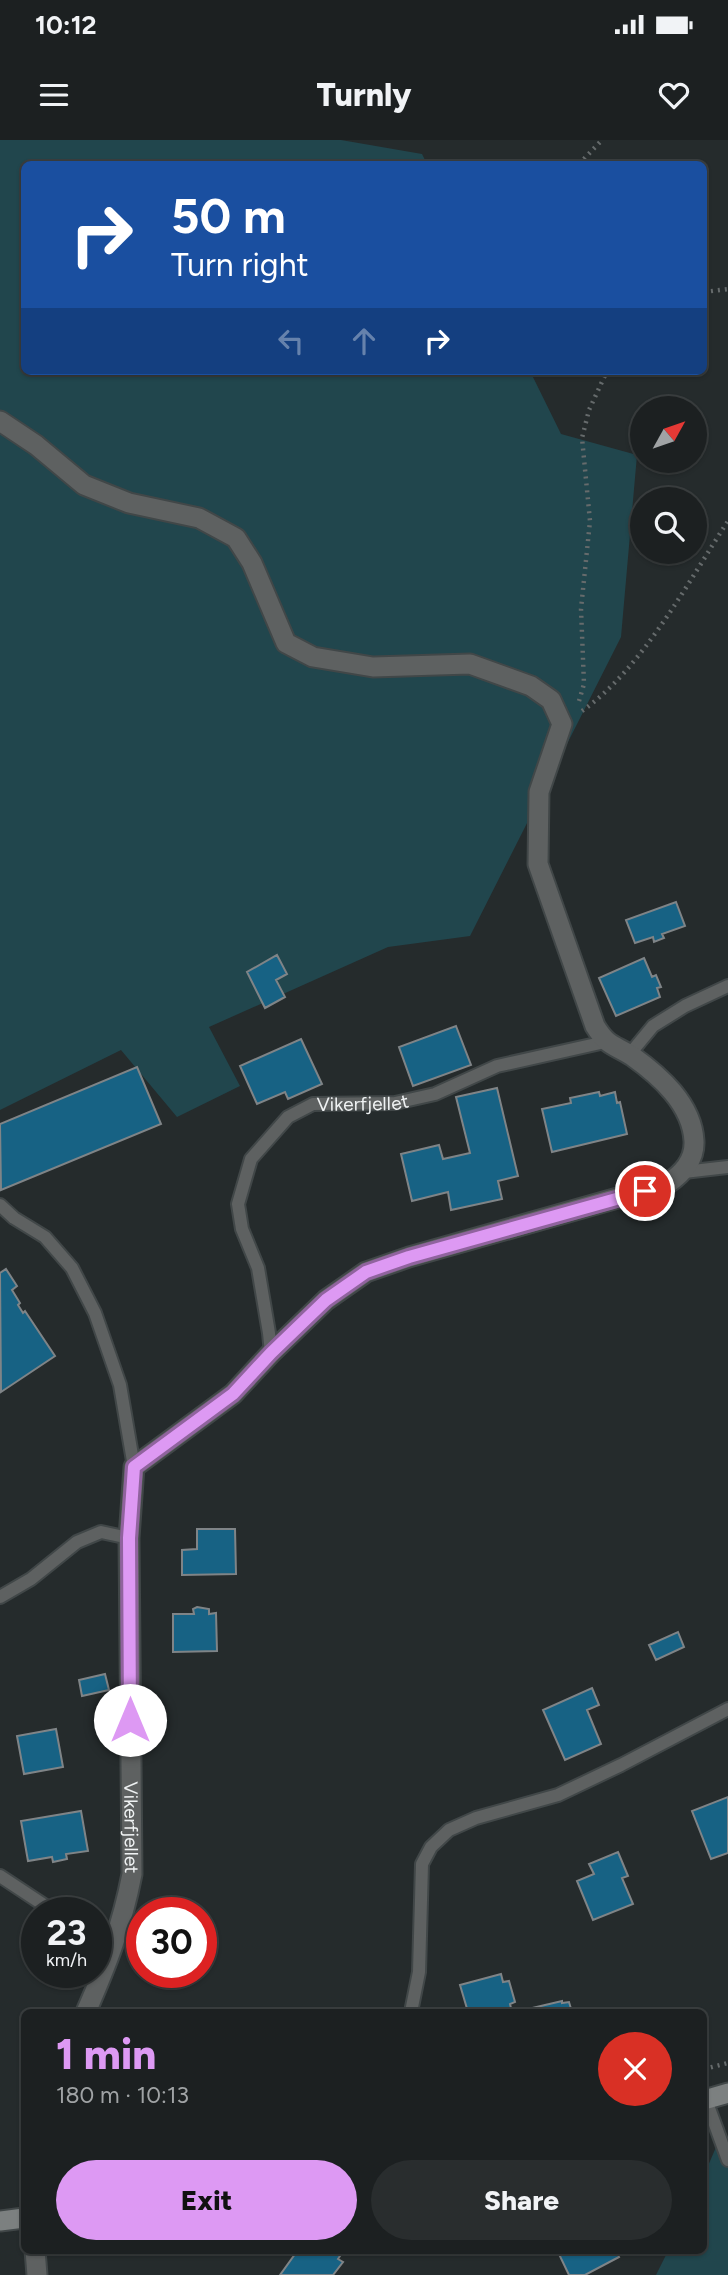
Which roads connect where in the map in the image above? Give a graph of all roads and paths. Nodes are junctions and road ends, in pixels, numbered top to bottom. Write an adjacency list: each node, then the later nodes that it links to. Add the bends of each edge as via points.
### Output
1 (602, 140): 2 (path)
2 (582, 161)
3 (728, 289): 4 (path)
4 (707, 292)
5 (605, 375): 8 (path, via 582,438 590,522 581,609 584,684 576,707)
6 (0, 421): 8 (street, via 85,485 129,503 199,518 236,538 253,563 286,643 304,653 373,667 470,664 531,686 551,701)
7 (728, 521): 8 (path, via 651,638 601,698)
8 (562, 724): 10 (street, via 539,792 538,864 585,1002)
9 (728, 986): 11 (lane, via 653,1026)
10 (605, 1042): 11 (street); 15 (lane, Vikerfjellet, via 497,1066 435,1094 395,1103 313,1104 288,1116 251,1159 238,1204 242,1229 258,1268)
11 (629, 1055): 13 (street, via 666,1085 693,1128 694,1147)
12 (728, 1167): 13 (lane)
13 (684, 1172): 15 (street, via 667,1184 366,1272 326,1300)
14 (0, 1205): 16 (lane, via 45,1237 72,1268 95,1313 120,1385)
15 (271, 1353): 16 (street, via 233,1394)
16 (134, 1467): 17 (street, Vikerfjellet)
17 (129, 1538): 18 (lane, via 101,1532 77,1542); 22 (street, Vikerfjellet, via 132,1874 125,1912)
18 (0, 1597)
19 (728, 1709): 25 (lane, via 558,1795 449,1830 431,1847 422,1864 419,1972)
20 (0, 1876): 21 (lane)
21 (32, 1897)
22 (112, 1934)
23 (93, 1988): 24 (street, Vikerfjellet)
24 (87, 2009)
25 (412, 2009)
26 (728, 2063): 27 (path)
27 (707, 2068)
28 (728, 2093): 29 (main road)
29 (707, 2099)
30 (707, 2108): 31 (lane)
31 (728, 2160)
32 (21, 2218): 33 (main road)
33 (0, 2221)
34 (35, 2254): 35 (street)
35 (37, 2275)

